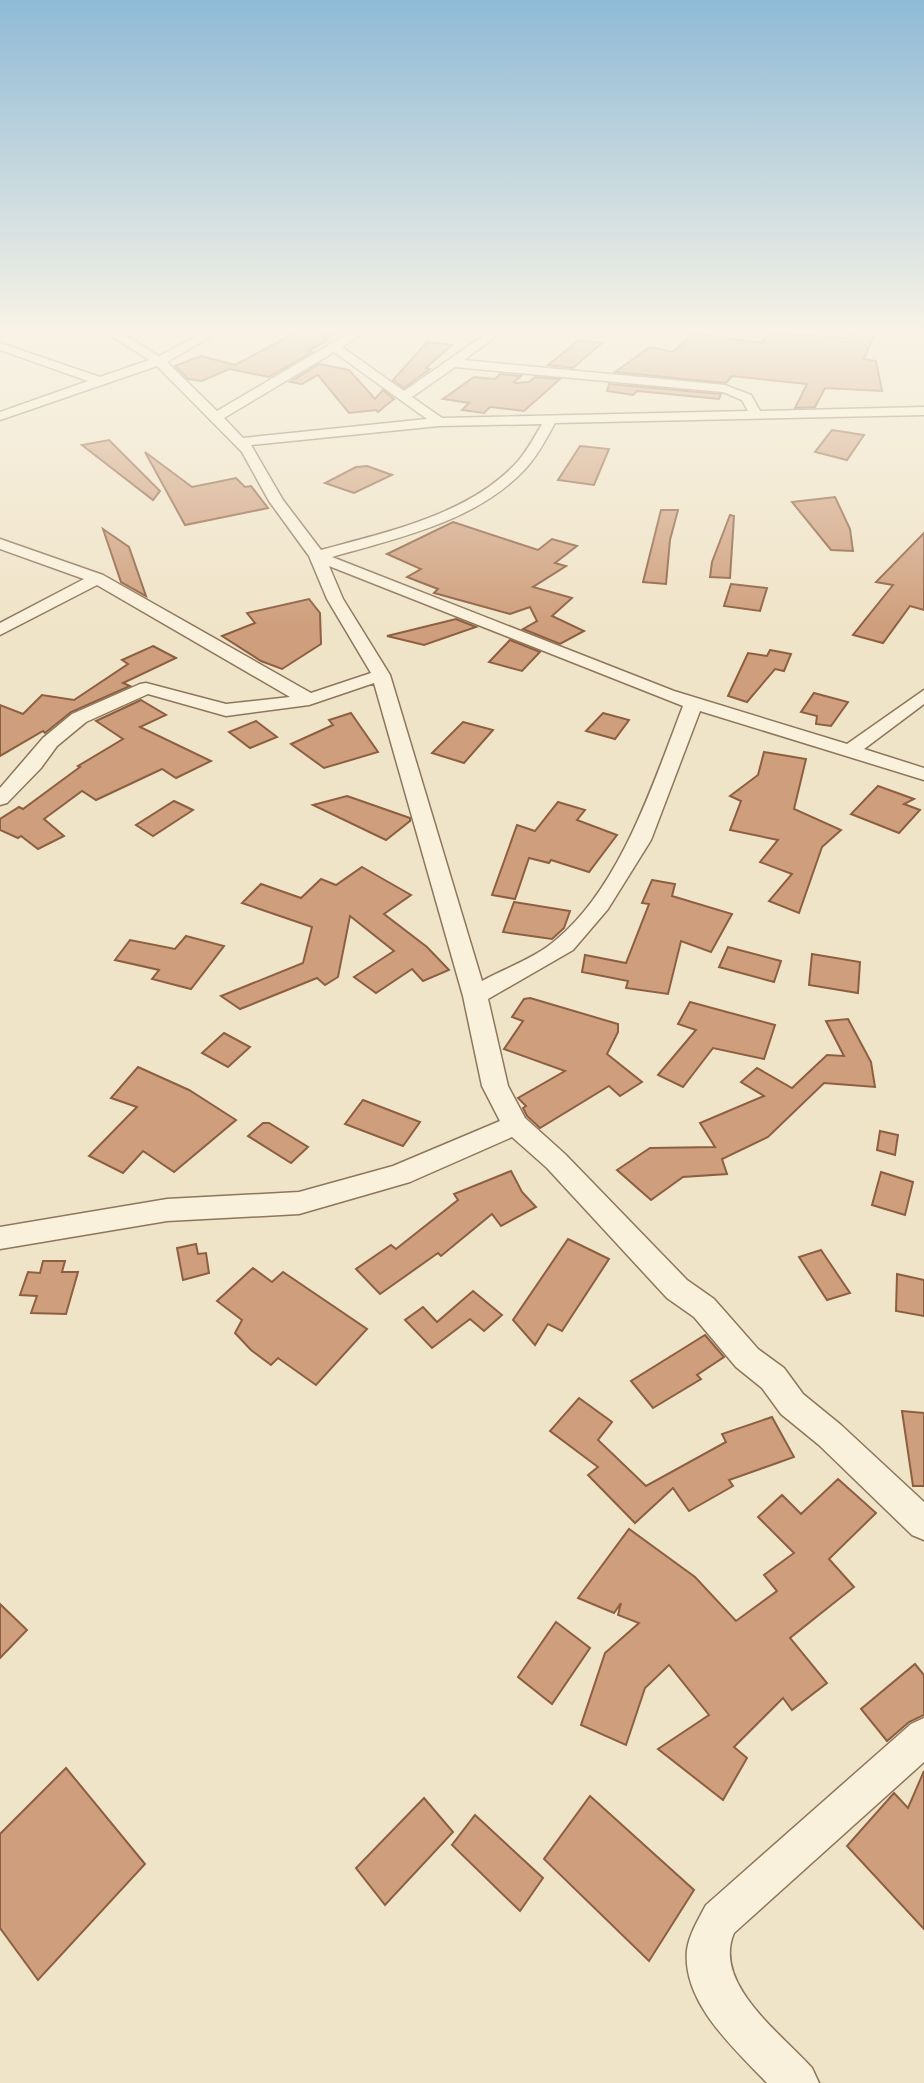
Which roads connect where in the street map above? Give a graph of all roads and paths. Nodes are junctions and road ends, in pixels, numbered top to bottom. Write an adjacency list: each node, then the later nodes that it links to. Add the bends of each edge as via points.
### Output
1 (230, 430): 4 (street)
2 (357, 430): 4 (street)
3 (544, 430): 6 (street, via 520,467 488,493 420,526)
4 (240, 442): 6 (street, via 275,501)
5 (0, 544): 7 (street)
6 (317, 556): 9 (street, via 335,599); 12 (street)
7 (97, 578): 8 (street); 11 (street)
8 (0, 630)
9 (381, 675): 11 (street); 16 (street)
10 (924, 695): 13 (street)
11 (309, 700): 15 (street, via 226,710 146,688 79,718 50,742)
12 (694, 702): 13 (street); 16 (street, via 641,840 600,904 565,945)
13 (851, 750): 14 (street)
14 (924, 774)
15 (0, 799)
16 (475, 996): 17 (street, via 495,1086)
17 (515, 1125): 18 (street, via 400,1175 299,1203 167,1210); 19 (street, via 556,1161 677,1289 704,1308 792,1404)
18 (0, 1238)
19 (924, 1524)
20 (924, 1737): 21 (street, via 720,1919 708,1950 710,1977 730,2014)
21 (796, 2083)

